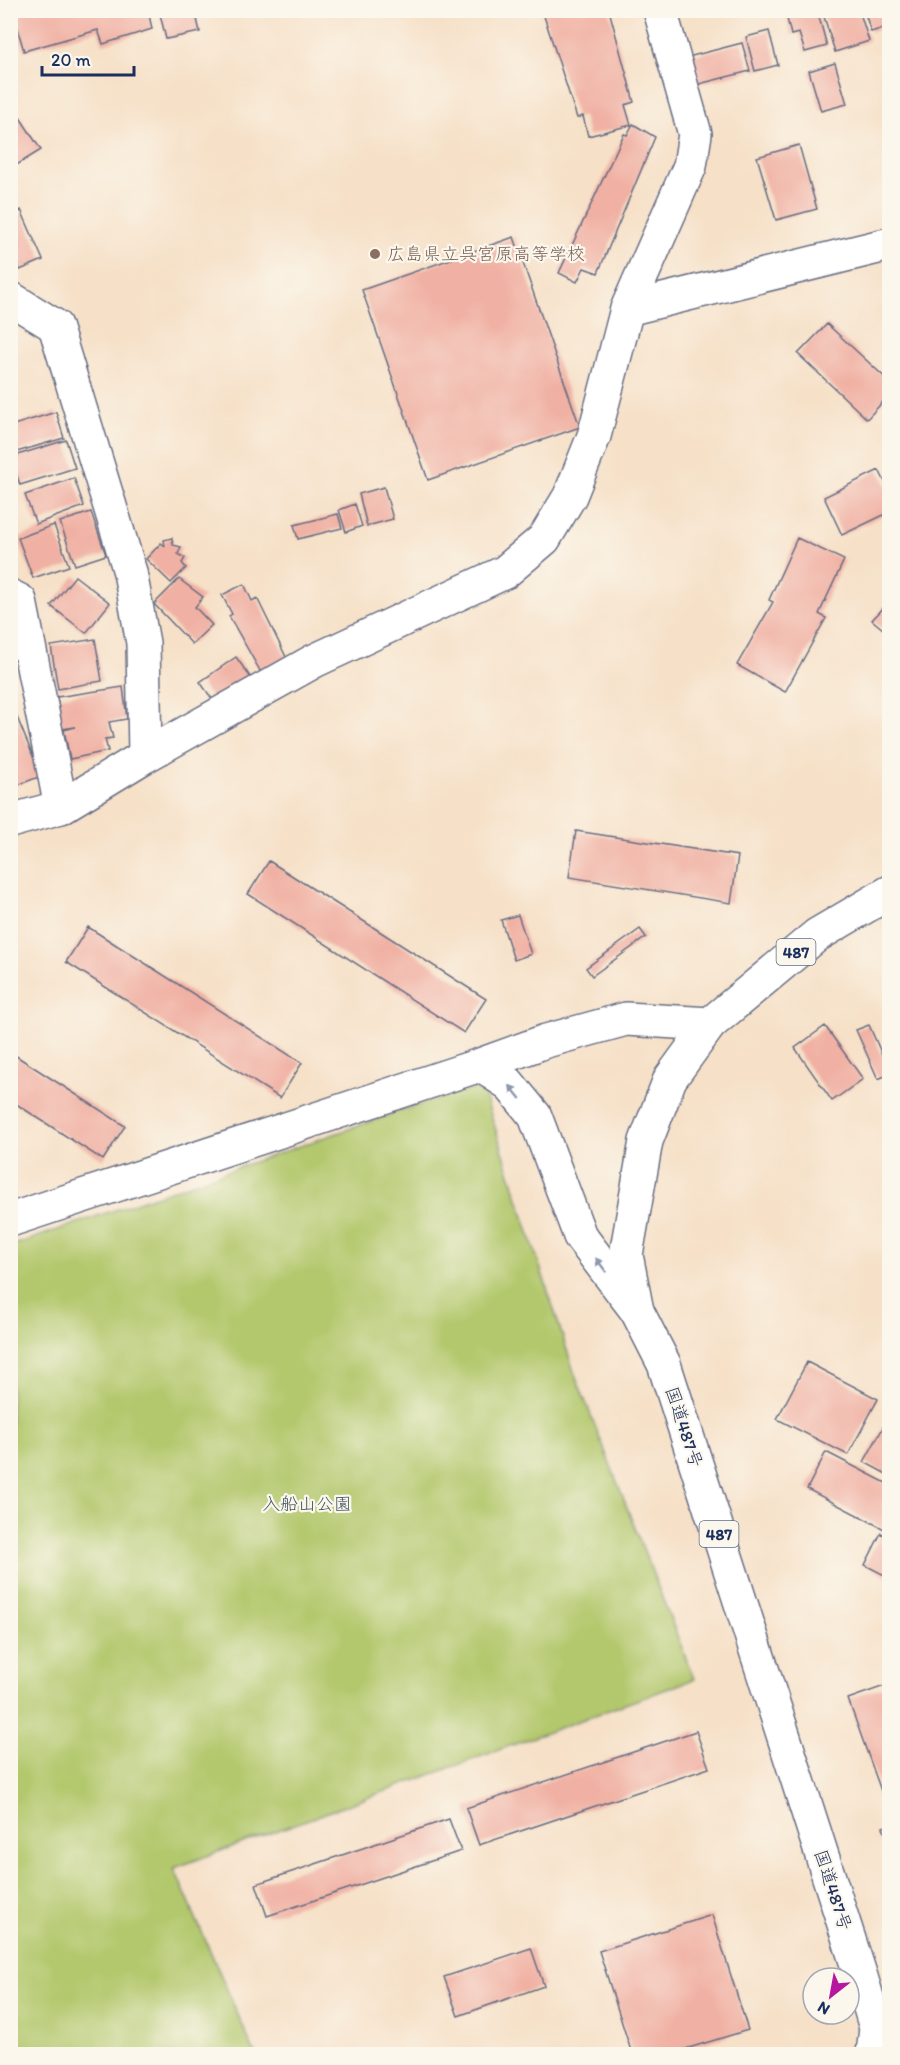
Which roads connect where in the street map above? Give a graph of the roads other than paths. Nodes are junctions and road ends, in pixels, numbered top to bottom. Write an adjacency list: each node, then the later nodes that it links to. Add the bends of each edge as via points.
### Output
1 (660, 10): 4 (main road, via 695,134 690,166)
2 (890, 244): 4 (main road)
3 (10, 298): 6 (main road, via 55,326 130,572 143,644)
4 (627, 309): 6 (main road, via 594,436 570,496 544,539 505,572 314,661)
5 (14, 590): 7 (main road)
6 (145, 756): 7 (main road)
7 (61, 807): 8 (main road)
8 (10, 821)
9 (890, 892): 10 (main road, 国道487号 / 487, via 817,935)
10 (710, 1024): 11 (main road, via 626,1019 546,1041); 13 (main road, 国道487号 / 487, via 670,1079 646,1141 626,1255)
11 (480, 1065): 12 (main road); 13 (main road, one-way to 11, via 580,1236 535,1116 508,1083)
12 (10, 1221)
13 (637, 1311): 14 (main road, 国道487号 / 487, via 664,1364 857,1965 876,2028)
14 (873, 2055)

